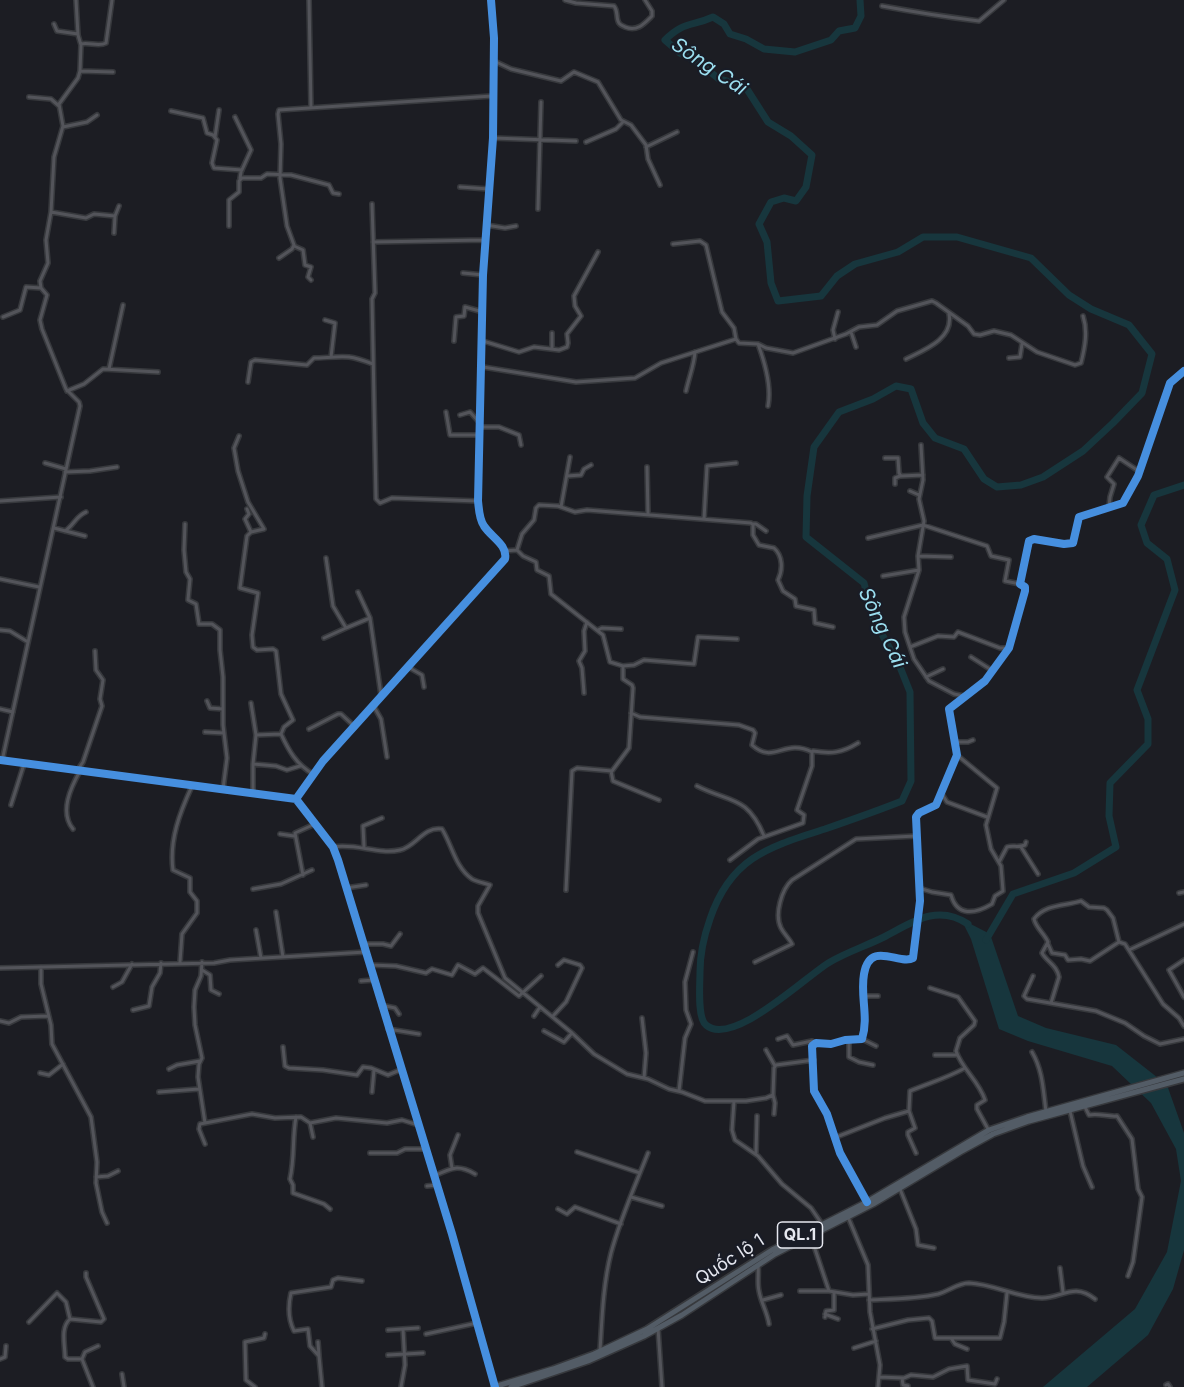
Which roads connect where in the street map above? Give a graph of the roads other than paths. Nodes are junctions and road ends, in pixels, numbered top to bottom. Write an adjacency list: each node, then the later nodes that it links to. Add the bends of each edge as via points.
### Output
1 (76, 0): 10 (street)
2 (112, 0): 11 (street, via 106,43)
3 (309, 0): 19 (street)
4 (491, 0): 12 (street)
5 (565, 0): 6 (street, via 614,6 620,25 634,29 652,16)
6 (645, 0)
7 (1004, 0): 8 (street, via 979,21)
8 (882, 6)
9 (54, 24): 10 (street, via 57,31)
10 (78, 34): 11 (street)
11 (81, 44): 13 (street)
12 (494, 61): 15 (street); 24 (street, via 561,81 574,72 596,80)
13 (80, 71): 14 (street); 18 (street)
14 (113, 72)
15 (492, 96): 19 (street); 28 (street)
16 (28, 97): 18 (street, via 51,99)
17 (541, 102): 29 (street)
18 (59, 106): 25 (street)
19 (311, 108): 34 (street, via 278,112)
20 (219, 110): 27 (street)
21 (171, 111): 27 (street, via 202,117 207,133)
22 (97, 115): 25 (street)
23 (235, 117): 33 (street, via 251,150)
24 (623, 121): 31 (street, via 613,131); 32 (street, via 631,124)
25 (63, 128): 43 (street, via 55,152)
26 (677, 132): 32 (street)
27 (215, 137): 33 (street, via 213,167)
28 (493, 138): 29 (street); 38 (street)
29 (540, 140): 30 (street); 42 (street)
30 (576, 141)
31 (586, 142)
32 (646, 147): 36 (street)
33 (242, 170): 35 (street)
34 (280, 174): 35 (street); 39 (street, via 329,185 333,193); 52 (street, via 287,226)
35 (240, 179): 46 (street, via 239,192 229,200)
36 (660, 185)
37 (460, 187): 38 (street)
38 (489, 189): 45 (street)
39 (339, 194)
40 (372, 204): 50 (street)
41 (119, 206): 44 (street)
42 (538, 209)
43 (51, 212): 44 (street, via 86,218 94,214); 58 (street, via 46,240 48,262)
44 (115, 216): 48 (street)
45 (486, 225): 47 (street); 49 (street)
46 (229, 226)
47 (516, 226)
48 (114, 233)
49 (485, 240): 50 (street); 56 (street)
50 (373, 242): 80 (street)
51 (673, 244): 68 (street, via 700,241 706,245 722,312 735,330)
52 (294, 246): 54 (street); 57 (street, via 303,250 305,265 311,267)
53 (598, 252): 75 (street, via 574,296 574,306 581,316 567,334 568,345)
54 (279, 258)
55 (463, 273): 56 (street)
56 (483, 275): 60 (street)
57 (311, 280)
58 (41, 288): 64 (street, via 27,286 20,310); 86 (street, via 47,295 40,320 42,329)
59 (123, 305): 82 (street)
60 (483, 312): 70 (street, via 465,307 464,316 456,318); 71 (street)
61 (838, 312): 69 (street)
62 (948, 313): 66 (street, via 928,302 897,310 877,325); 73 (street, via 974,334 994,331 1013,336); 79 (street, via 949,325 933,346)
63 (1083, 315): 73 (street, via 1086,331 1080,363 1068,364)
64 (3, 318)
65 (325, 320): 77 (street, via 335,323)
66 (851, 332): 69 (street); 74 (street)
67 (552, 333): 75 (street)
68 (736, 339): 72 (street, via 741,344); 76 (street)
69 (835, 339): 72 (street, via 791,354)
70 (454, 341)
71 (483, 341): 75 (street, via 519,352 534,347); 81 (street)
72 (758, 344): 88 (street, via 765,361)
73 (1022, 344): 78 (street, via 1020,357)
74 (856, 347)
75 (552, 349)
76 (695, 352): 81 (street, via 658,365 638,378 599,382); 87 (street)
77 (331, 357): 80 (street); 85 (street, via 314,358 307,365 254,360)
78 (1009, 358)
79 (906, 359)
80 (373, 364): 113 (street, via 377,501)
81 (482, 367): 91 (street)
82 (109, 369): 83 (street); 86 (street, via 102,369 84,384)
83 (158, 372)
84 (1184, 372): 104 (street, via 1170,384)
85 (248, 382)
86 (67, 391): 103 (street, via 80,406)
87 (686, 392)
88 (768, 406)
89 (446, 412): 92 (street, via 450,435)
90 (460, 414): 91 (street, via 470,412)
91 (481, 425): 92 (street); 94 (street, via 519,435)
92 (480, 435): 113 (street)
93 (239, 436): 126 (street, via 234,448 238,471 248,502 264,527 262,531)
94 (521, 445)
95 (921, 445): 105 (street)
96 (570, 457): 106 (street)
97 (885, 458): 107 (street, via 898,457)
98 (45, 463): 103 (street)
99 (736, 463): 119 (street, via 707,466)
100 (591, 465): 106 (street, via 581,476)
101 (117, 467): 103 (street)
102 (647, 467): 118 (street)
103 (66, 471): 111 (street)
104 (1140, 472): 115 (street, via 1123,503); 115 (street, via 1119,458 1108,475 1114,484)
105 (923, 475): 107 (street); 110 (street)
106 (567, 476): 114 (street)
107 (900, 476): 108 (street, via 895,478)
108 (895, 484)
109 (910, 491): 110 (street)
110 (919, 495): 122 (street)
111 (61, 497): 112 (street); 123 (street)
112 (0, 501)
113 (478, 501): 130 (street, via 484,526)
114 (561, 507): 118 (street, via 573,511); 129 (street, via 537,506 534,520 522,534)
115 (1109, 507): 137 (street, via 1079,517 1073,543 1030,540)
116 (247, 509): 126 (street, via 245,519)
117 (86, 512): 124 (street, via 77,516)
118 (648, 514): 119 (street)
119 (704, 519): 121 (street)
120 (185, 524): 167 (street, via 188,600 196,604 198,624 212,624 220,630)
121 (752, 524): 125 (street); 142 (street, via 759,545 774,548 779,554 777,580 783,591 795,599 796,606 814,610 814,623)
122 (923, 525): 128 (street); 131 (street); 137 (street, via 987,546 991,556 1009,560 1005,581)
123 (54, 528): 124 (street); 138 (street)
124 (65, 531): 127 (street)
125 (766, 531)
126 (251, 532): 174 (street, via 240,586 261,593 252,644 257,650 276,651 281,694 293,719)
127 (85, 536)
128 (868, 538)
129 (517, 550): 130 (street); 141 (street, via 549,576 551,594)
130 (504, 551): 155 (street, via 505,559)
131 (918, 556): 132 (street); 134 (street)
132 (951, 557)
133 (326, 558): 143 (street, via 333,606)
134 (919, 570): 135 (street); 150 (street, via 904,617)
135 (883, 576)
136 (0, 579): 138 (street)
137 (1020, 584): 151 (street, via 1025,591)
138 (40, 588): 149 (street)
139 (358, 592): 140 (street)
140 (370, 618): 143 (street); 161 (street)
141 (586, 622): 146 (street); 160 (street, via 585,651 579,662)
142 (833, 627)
143 (346, 628): 147 (street)
144 (621, 628): 146 (street)
145 (0, 630): 149 (street, via 10,631)
146 (598, 630): 154 (street, via 606,641 610,662)
147 (324, 638)
148 (737, 639): 154 (street, via 698,637 694,664 644,660)
149 (29, 643): 168 (street)
150 (910, 647): 151 (street, via 938,636 954,638 958,632); 158 (street)
151 (1009, 648): 157 (street)
152 (95, 651): 186 (street, via 96,670 103,680 101,709)
153 (971, 657): 157 (street)
154 (623, 666): 169 (street, via 623,679 633,688)
155 (408, 667): 159 (street, via 422,675); 161 (street)
156 (943, 669): 158 (street)
157 (993, 671): 162 (street)
158 (926, 677): 162 (street, via 931,683)
159 (424, 687)
160 (584, 693)
161 (381, 696): 165 (street)
162 (964, 696): 177 (street, via 949,712)
163 (207, 701): 167 (street, via 210,708)
164 (250, 703): 175 (street)
165 (373, 705): 170 (street); 181 (street, via 381,719)
166 (0, 709): 168 (street)
167 (223, 709): 173 (street)
168 (14, 712): 182 (street)
169 (631, 713): 179 (street, via 747,727 754,731 752,746 763,753 795,746); 187 (street, via 629,750)
170 (355, 727): 171 (street, via 338,714); 188 (street)
171 (309, 729)
172 (205, 732): 173 (street)
173 (224, 733): 191 (street, via 227,758)
174 (281, 734): 175 (street); 185 (street)
175 (256, 735): 184 (street)
176 (973, 740): 177 (street)
177 (954, 741): 180 (street)
178 (858, 743): 179 (street, via 830,754)
179 (811, 751): 203 (street, via 812,765 797,810 804,815 804,823)
180 (957, 755): 193 (street); 197 (street, via 996,786)
181 (387, 757)
182 (1, 761): 183 (street)
183 (24, 764): 186 (street); 196 (street)
184 (253, 764): 185 (street, via 287,770); 192 (street)
185 (300, 766): 188 (street)
186 (78, 771): 189 (street); 200 (street, via 68,793 68,822)
187 (611, 771): 195 (street, via 612,781); 218 (street, via 573,770)
188 (313, 774): 194 (street)
189 (192, 786): 191 (street); 235 (street, via 180,811 173,845 172,870 190,878 190,892 197,902 196,915 181,938)
190 (697, 786): 203 (street, via 740,803 756,818)
191 (223, 789): 192 (street)
192 (253, 794): 194 (street)
193 (942, 794): 197 (street, via 947,802); 204 (street, via 936,805 918,814)
194 (296, 799): 199 (street)
195 (658, 800)
196 (11, 805)
197 (987, 817): 210 (street, via 986,828)
198 (382, 818): 207 (street, via 363,826)
199 (315, 824): 202 (street); 206 (street)
200 (73, 829)
201 (280, 834): 202 (street)
202 (294, 836): 213 (street)
203 (764, 836): 209 (street)
204 (916, 836): 216 (street); 233 (street, via 856,839 792,880 784,887 778,919 792,944)
205 (1026, 842): 208 (street)
206 (333, 847): 207 (street); 215 (street)
207 (364, 847): 249 (street, via 399,851 429,830 442,829 455,858 469,876 490,885 478,913 502,974)
208 (1021, 847): 210 (street, via 1007,847); 212 (street)
209 (730, 860)
210 (999, 862): 216 (street, via 1003,891 992,904 971,913 954,904 951,895)
211 (312, 870): 213 (street)
212 (1038, 874)
213 (303, 875): 217 (street)
214 (366, 885): 215 (street)
215 (346, 888): 224 (street)
216 (919, 888): 251 (street, via 915,952 911,960 884,954 867,963)
217 (253, 889)
218 (566, 890)
219 (276, 912): 229 (street)
220 (1184, 924): 226 (street)
221 (256, 930): 230 (street)
222 (400, 934): 224 (street, via 391,946)
223 (1119, 942): 225 (street, via 1090,961 1068,960 1065,955 1054,954); 225 (street, via 1107,910 1089,907 1081,901 1046,909 1035,917 1035,924); 226 (street)
224 (363, 944): 227 (street)
225 (1048, 944): 253 (street, via 1042,953 1056,967 1059,977)
226 (1129, 950): 263 (street, via 1163,1004)
227 (366, 952): 229 (street); 238 (street)
228 (693, 952): 293 (street, via 685,982 691,1024 685,1038)
229 (282, 957): 230 (street)
230 (261, 958): 232 (street)
231 (1184, 960): 252 (street, via 1169,970)
232 (202, 962): 235 (street); 241 (street)
233 (755, 962)
234 (160, 963): 235 (street); 236 (street); 256 (street, via 149,1006)
235 (180, 963)
236 (132, 964): 239 (street); 246 (street, via 122,982)
237 (558, 964): 260 (street, via 564,960 582,968 566,1002)
238 (370, 965): 244 (street); 249 (street, via 396,966 426,974 432,969 452,975 458,965 475,974 483,968)
239 (45, 966): 240 (street); 258 (street, via 41,984)
240 (0, 968)
241 (202, 970): 248 (street, via 210,975 211,990); 280 (street, via 194,1007)
242 (541, 976): 249 (street)
243 (1033, 976): 253 (street, via 1024,997)
244 (374, 980): 245 (street); 254 (street)
245 (361, 981)
246 (113, 987)
247 (930, 988): 278 (street, via 958,997 975,1021 960,1038)
248 (219, 994)
249 (523, 995): 255 (street)
250 (878, 996): 251 (street)
251 (863, 998): 269 (street)
252 (1184, 998)
253 (1051, 1003): 270 (street, via 1108,1016 1155,1042)
254 (381, 1005): 257 (street, via 395,1008); 264 (street)
255 (539, 1008): 259 (street); 260 (street)
256 (134, 1010)
257 (399, 1014)
258 (48, 1016): 262 (street); 281 (street, via 52,1044)
259 (534, 1016)
260 (553, 1016): 266 (street)
261 (642, 1018): 290 (street)
262 (0, 1021)
263 (1184, 1026)
264 (388, 1029): 267 (street); 287 (street)
265 (544, 1032): 266 (street, via 564,1042)
266 (572, 1033): 290 (street, via 594,1054 627,1074)
267 (419, 1034)
268 (778, 1039): 272 (street, via 787,1036 793,1045 812,1041)
269 (862, 1039): 271 (street); 273 (street)
270 (1184, 1039)
271 (849, 1040): 272 (street); 282 (street, via 849,1057)
272 (814, 1044): 279 (street)
273 (876, 1046)
274 (283, 1047): 286 (street, via 287,1068 357,1075 362,1067)
275 (766, 1050): 283 (street)
276 (1032, 1052): 301 (street, via 1044,1082)
277 (935, 1055): 278 (street)
278 (957, 1055): 284 (street)
279 (814, 1060): 283 (street); 312 (street, via 814,1091)
280 (200, 1061): 285 (street); 292 (street)
281 (63, 1064): 288 (street, via 49,1075); 325 (street, via 91,1116)
282 (873, 1065)
283 (774, 1066): 296 (street)
284 (965, 1068): 300 (street, via 910,1091); 309 (street, via 985,1098 976,1108)
285 (169, 1069)
286 (374, 1070): 287 (street, via 388,1075); 295 (street)
287 (401, 1070): 308 (street)
288 (39, 1073)
289 (1184, 1073): 297 (highway, QL.1)
290 (644, 1078): 293 (street)
291 (1184, 1079): 297 (highway, QL.1)
292 (200, 1089): 294 (street); 306 (street)
293 (679, 1091): 298 (street, via 705,1101)
294 (159, 1092)
295 (372, 1092)
296 (773, 1095): 298 (street); 303 (street)
297 (1112, 1095): 299 (highway, Quốc lộ 1 / QL.1); 301 (highway, Quốc lộ 1 / QL.1)
298 (734, 1101): 319 (street, via 733,1137)
299 (1085, 1107): 302 (highway, Quốc lộ 1 / QL.1); 344 (street, via 1089,1115 1117,1116 1132,1139 1142,1197)
300 (909, 1111): 312 (street); 318 (street, via 915,1128 908,1135)
301 (1046, 1111): 309 (highway, Quốc lộ 1 / QL.1)
302 (1070, 1111): 328 (street); 329 (highway, Quốc lộ 1 / QL.1, via 993,1134)
303 (774, 1114)
304 (757, 1116): 319 (street)
305 (296, 1117): 306 (street, via 252,1114); 307 (street); 333 (street, via 290,1179 293,1193)
306 (205, 1123): 313 (street, via 199,1127)
307 (310, 1123): 308 (street, via 336,1118 387,1123 402,1120); 311 (street)
308 (418, 1125): 314 (street)
309 (989, 1130): 331 (highway, Quốc lộ 1 / QL.1)
310 (458, 1135): 320 (street, via 450,1155)
311 (313, 1137)
312 (834, 1138): 331 (street)
313 (205, 1144)
314 (425, 1149): 316 (street); 324 (street)
315 (577, 1152): 322 (street)
316 (370, 1153)
317 (648, 1153): 322 (street)
318 (915, 1153)
319 (756, 1154): 338 (street)
320 (452, 1168): 323 (street, via 465,1168); 324 (street)
321 (118, 1172): 325 (street)
322 (640, 1173): 330 (street)
323 (475, 1174)
324 (434, 1176): 326 (street)
325 (99, 1177): 336 (street, via 102,1212)
326 (437, 1185): 327 (street); 359 (street)
327 (427, 1186)
328 (1092, 1187)
329 (900, 1188): 335 (highway, Quốc lộ 1 / QL.1); 340 (street, via 918,1245)
330 (631, 1197): 332 (street); 337 (street)
331 (867, 1202): 335 (highway, Quốc lộ 1 / QL.1)
332 (662, 1206)
333 (330, 1209)
334 (558, 1209): 337 (street, via 567,1214 575,1207)
335 (846, 1215): 338 (highway, Quốc lộ 1 / QL.1); 339 (highway, Quốc lộ 1 / QL.1); 352 (street, via 868,1265)
336 (107, 1223)
337 (621, 1224): 375 (street, via 608,1269)
338 (822, 1224): 375 (highway, Quốc lộ 1 / QL.1, via 766,1254 664,1320)
339 (810, 1235): 341 (highway, Quốc lộ 1 / QL.1); 347 (street)
340 (934, 1248)
341 (758, 1264): 354 (street); 362 (highway, Quốc lộ 1 / QL.1)
342 (1060, 1268): 349 (street)
343 (86, 1273): 356 (street, via 104,1319)
344 (1128, 1276)
345 (362, 1281): 378 (street, via 338,1278 331,1287 291,1293 292,1330 308,1329 310,1346)
346 (800, 1291): 347 (street)
347 (829, 1291): 348 (street)
348 (834, 1292): 352 (street); 357 (street, via 834,1310 826,1311 825,1316)
349 (1063, 1292): 350 (street, via 1042,1298); 353 (street, via 1084,1292)
350 (1007, 1293): 355 (street, via 970,1283 929,1296); 368 (street, via 1000,1338)
351 (781, 1294): 354 (street)
352 (870, 1294): 355 (street)
353 (1095, 1299)
354 (763, 1300): 360 (street)
355 (869, 1300): 364 (street)
356 (70, 1319): 358 (street, via 69,1308 57,1293); 381 (street, via 64,1327 66,1358)
357 (838, 1319)
358 (30, 1322)
359 (477, 1323): 367 (street); 393 (street)
360 (769, 1324)
361 (418, 1328): 363 (street)
362 (658, 1328): 394 (highway, Quốc lộ 1 / QL.1, via 593,1359); 395 (street)
363 (403, 1329): 365 (street); 377 (street)
364 (872, 1329): 368 (street, via 929,1318 934,1338); 369 (street)
365 (388, 1330)
366 (265, 1334): 390 (street, via 264,1338 244,1342 246,1380)
367 (426, 1334)
368 (951, 1338): 374 (street)
369 (876, 1341): 373 (street); 383 (street)
370 (318, 1342): 378 (street)
371 (6, 1346): 380 (street, via 5,1357)
372 (99, 1346): 381 (street, via 85,1352)
373 (854, 1348)
374 (967, 1349)
375 (600, 1351): 393 (highway, Quốc lộ 1 / QL.1)
376 (423, 1353): 377 (street)
377 (404, 1354): 379 (street); 392 (street)
378 (319, 1355): 391 (street)
379 (388, 1355)
380 (0, 1359)
381 (82, 1359): 388 (street)
382 (122, 1374): 389 (street)
383 (879, 1377): 384 (street); 396 (street)
384 (902, 1378): 385 (street, via 933,1377 967,1366 968,1380 995,1384); 387 (street, via 903,1385)
385 (997, 1379)
386 (1166, 1385): 397 (street)
387 (908, 1386)
388 (93, 1387)
389 (124, 1387)
390 (255, 1387)
391 (322, 1387)
392 (401, 1387)
393 (494, 1387)
394 (511, 1387)
395 (662, 1387)
396 (878, 1387)
397 (1170, 1387)

